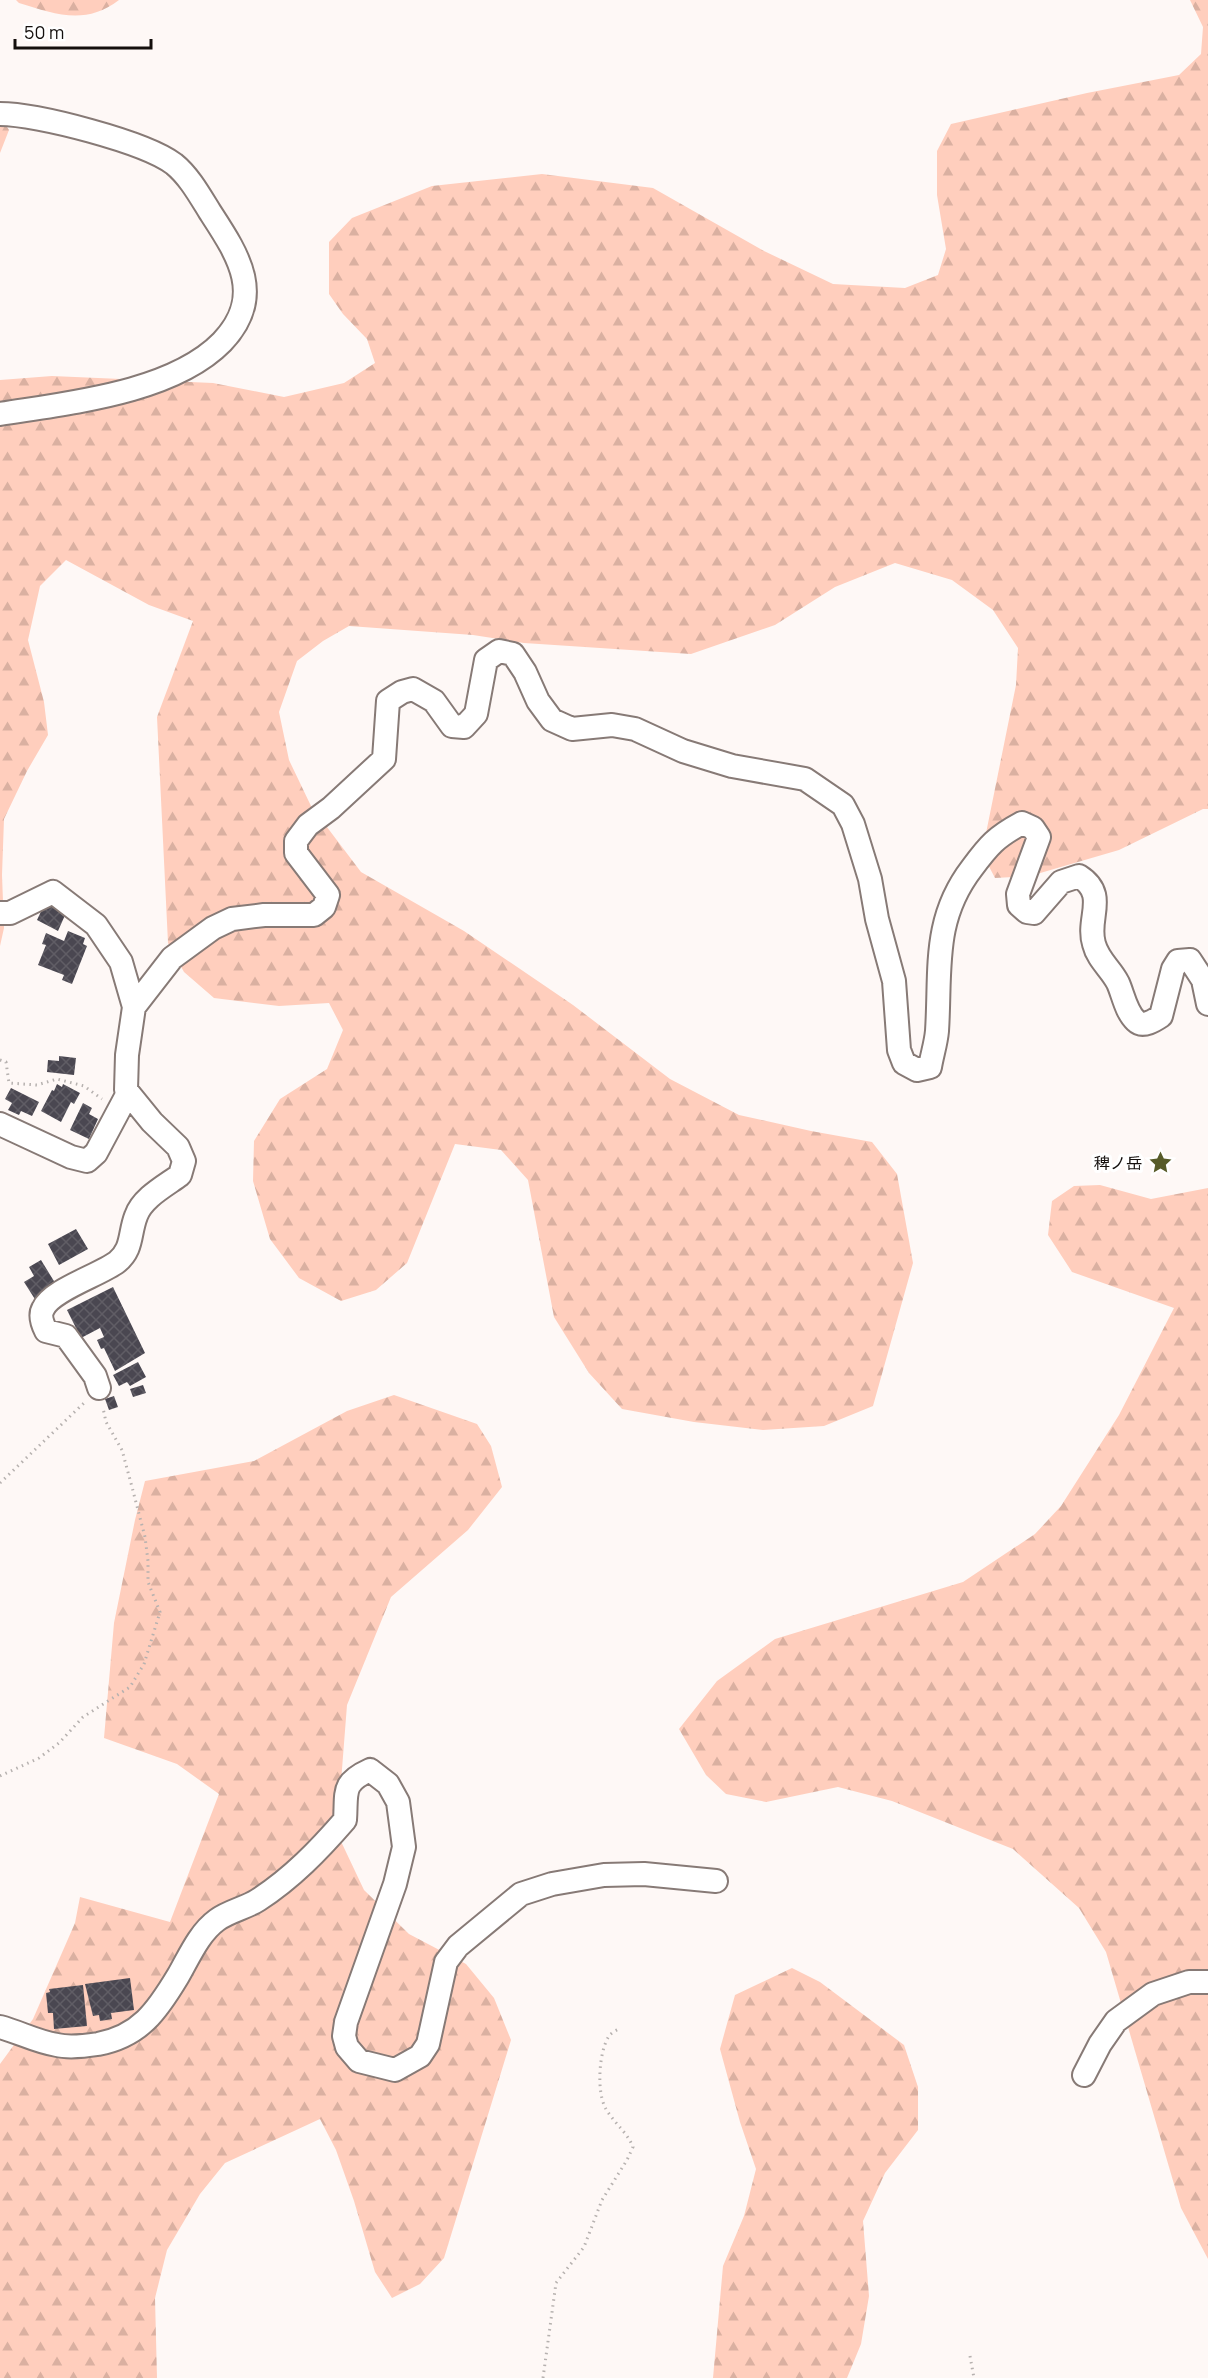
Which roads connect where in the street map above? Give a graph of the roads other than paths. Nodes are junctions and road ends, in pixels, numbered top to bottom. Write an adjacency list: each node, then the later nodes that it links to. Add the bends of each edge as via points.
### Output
1 (0, 114): 2 (street, via 18,114 116,139 174,165 193,185 236,252 246,283 238,320 222,342 193,365 170,377 91,399)
2 (0, 414)
3 (0, 913): 5 (street, via 10,913 53,892 96,925 121,962)
4 (1208, 1004): 5 (street, via 1203,980 1190,960 1178,961 1161,1016 1152,1022 1136,1021 1093,941 1095,893 1090,883 1080,876 1061,882 1034,913 1019,905 1018,894 1039,837 1033,828 1022,823 991,842 949,905 941,933 937,1033 930,1067 917,1070 904,1063 899,1050 894,981 870,879 854,824 843,805 805,779 732,766 683,751 635,729 612,724 572,729 552,720 513,654 499,651 486,660 476,714 464,727 452,726 434,701 413,689 388,701 384,759 308,825 296,841 296,853 328,895 324,907 314,915 264,915 232,920 213,928 171,958)
5 (134, 1007): 6 (street)
6 (123, 1101): 7 (street, via 96,1154 87,1161); 8 (street, via 178,1147 184,1161 180,1176 155,1192 136,1214 128,1251 117,1262 51,1299 42,1310 46,1331 66,1336 95,1376)
7 (0, 1124)
8 (99, 1388)
9 (716, 1881): 11 (street, via 644,1874 604,1875 521,1894 458,1946 446,1962 428,2044 420,2056 395,2070 377,2068 359,2061 347,2047 344,2036 404,1847 398,1802 388,1784 370,1770 354,1777 345,1790 345,1820 318,1851 256,1901 218,1919 205,1932 166,1996 135,2031 113,2041 57,2046)
10 (1208, 1982): 12 (street, via 1189,1982 1153,1994 1116,2021)
11 (0, 2027)
12 (1084, 2075)

